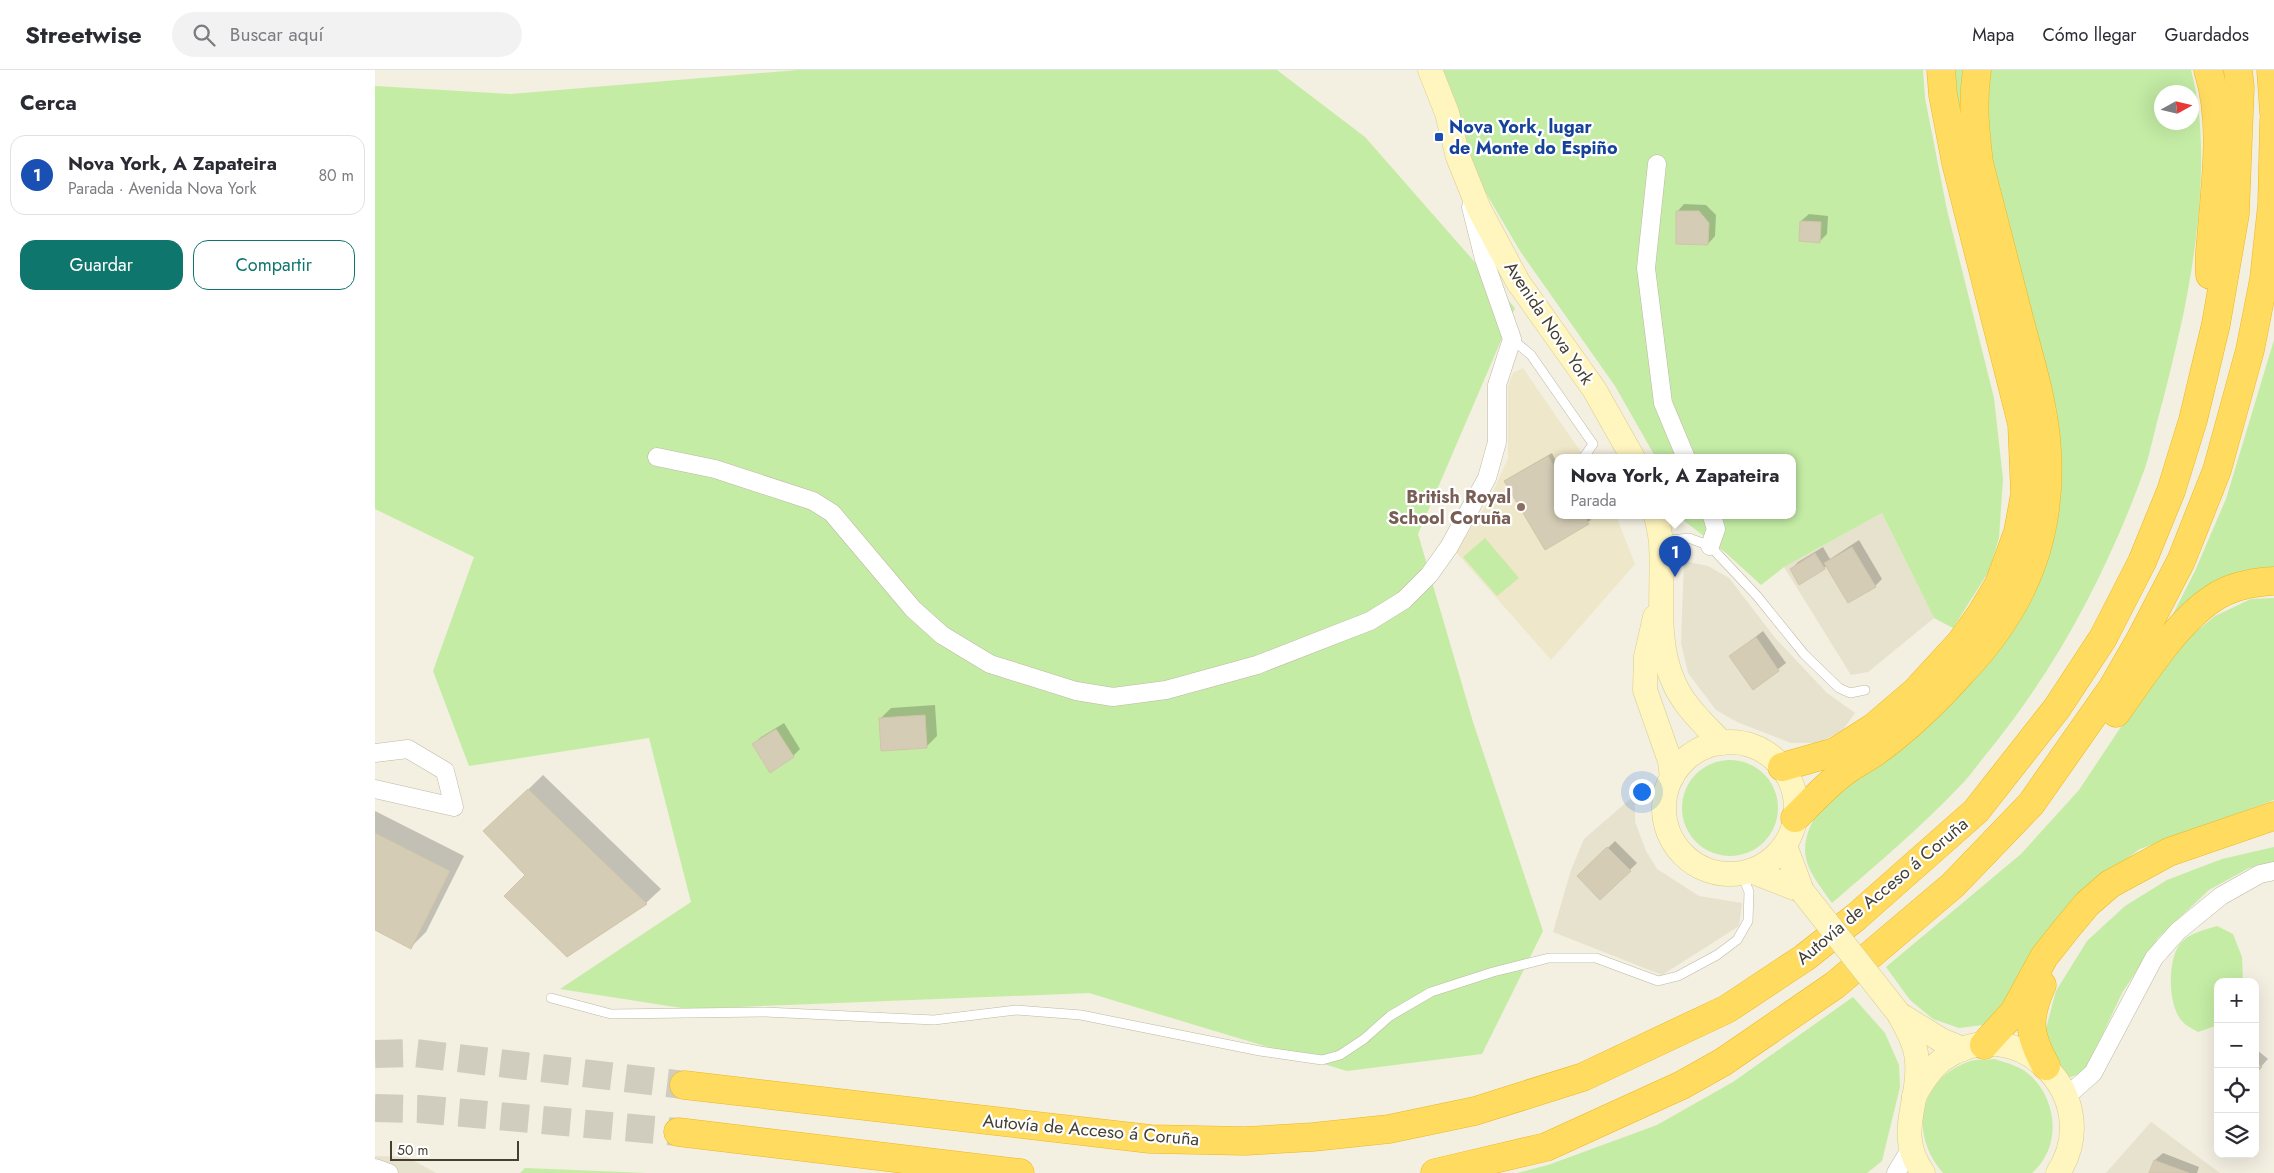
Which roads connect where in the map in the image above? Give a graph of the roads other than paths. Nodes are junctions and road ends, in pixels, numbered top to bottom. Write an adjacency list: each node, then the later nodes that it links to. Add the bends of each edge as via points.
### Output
1 (1430, 70): 10 (main road, Avenida Nova York, via 1447,113)
2 (1941, 70): 28 (highway, via 1956,163 2022,424 2025,494 2018,532 1999,584 1981,614 1961,642 1915,692 1874,727 1835,752)
3 (1977, 70): 32 (highway, via 1973,96 1979,162 2036,382 2046,437 2048,472 2041,541 2013,605 1964,671 1877,751 1825,787)
4 (2208, 70): 13 (highway, via 2217,136 2209,270)
5 (2222, 70): 12 (highway, via 2227,137 2225,192)
6 (2238, 70): 12 (highway, Autovía de Acceso á Coruña, via 2240,97)
7 (2271, 70): 8 (highway)
8 (2274, 113)
9 (2274, 121): 37 (highway, Autovía de Acceso á Coruña, via 2272,205 2264,279 2250,350 2217,470 2181,561 2140,640 2071,749 2031,804)
10 (1458, 157): 14 (street, Avenida Nova York, via 1484,259); 16 (main road, Avenida Nova York, via 1479,209 1518,282 1594,389)
11 (1657, 164): 17 (street, via 1646,268 1663,402)
12 (2235, 214): 13 (highway, Autovía de Acceso á Coruña)
13 (2216, 324): 43 (highway, Autovía de Acceso á Coruña, via 2193,420 2171,491 2142,562 2103,638 2057,708 1976,811 1805,958 1727,1008 1583,1076 1475,1111 1389,1129 1313,1137 1245,1141 1150,1139)
14 (1512, 339): 15 (lane, via 1531,355 1593,444); 18 (street, via 1497,385 1497,442 1487,478 1449,547 1429,575 1404,600 1370,621 1257,665 1166,690 1113,697 1076,692 990,664 942,635 913,609 832,513 813,501 715,468)
15 (1586, 454)
16 (1631, 454)
17 (1684, 454)
18 (657, 457)
19 (1657, 519): 21 (main road)
20 (1713, 519): 22 (street, via 1715,529)
21 (1661, 541): 22 (lane, via 1689,538); 24 (main road)
22 (1710, 546): 25 (lane, via 1757,596 1804,654 1839,688 1850,693)
23 (2274, 581): 37 (highway, via 2239,587 2213,598 2189,618 2145,672 2048,806 1985,865)
24 (1662, 596): 26 (main road, via 1663,639 1674,683 1688,707); 29 (main road, via 1646,656 1645,690 1671,761)
25 (1865, 690)
26 (1721, 743): 28 (main road, via 1739,742 1755,747); 29 (main road, via 1702,748 1685,760)
27 (375, 753): 30 (street, via 408,749 445,771 454,807)
28 (1782, 767): 32 (main road, via 1796,800)
29 (1672, 777): 36 (main road, via 1665,794 1664,813 1668,831 1677,847 1689,861 1705,870 1724,874)
30 (375, 789)
31 (2274, 816): 41 (highway, via 2169,852 2110,884 2087,904 2044,957 2014,1012)
32 (1795, 818): 34 (main road)
33 (2274, 830): 42 (highway, via 2192,855 2149,874 2110,900 2080,930 2054,964 2034,1003 2031,1025 2034,1045)
34 (1785, 846): 36 (main road, via 1764,866); 38 (main road)
35 (2274, 871): 45 (street, via 2259,874 2221,896 2178,931 2154,958 2093,1073)
36 (1746, 872): 38 (main road); 39 (lane, via 1748,921 1737,940 1678,976 1658,981 1596,958 1549,958 1431,992 1390,1016 1340,1055 1322,1060 1081,1016 1016,1010 934,1020 765,1012 611,1014)
37 (1953, 885): 52 (highway, Autovía de Acceso á Coruña, via 1835,984 1723,1062 1682,1086 1547,1147)
38 (1802, 891): 40 (main road, bridge)
39 (551, 998)
40 (1899, 1014): 41 (main road, via 1941,1040); 44 (main road, via 1913,1041 1917,1061)
41 (1974, 1047): 42 (main road, via 2007,1046 2028,1053); 44 (main road, via 1937,1065)
42 (2046, 1066): 45 (main road)
43 (684, 1085)
44 (1914, 1096): 47 (main road, via 1908,1130)
45 (2067, 1096): 49 (main road, via 2073,1118 2072,1141)
46 (679, 1132): 51 (highway)
47 (1911, 1148): 53 (street); 54 (main road)
48 (375, 1168): 50 (street)
49 (2063, 1170)
50 (389, 1173)
51 (1020, 1173)
52 (1435, 1173)
53 (1896, 1173)
54 (1923, 1173)

